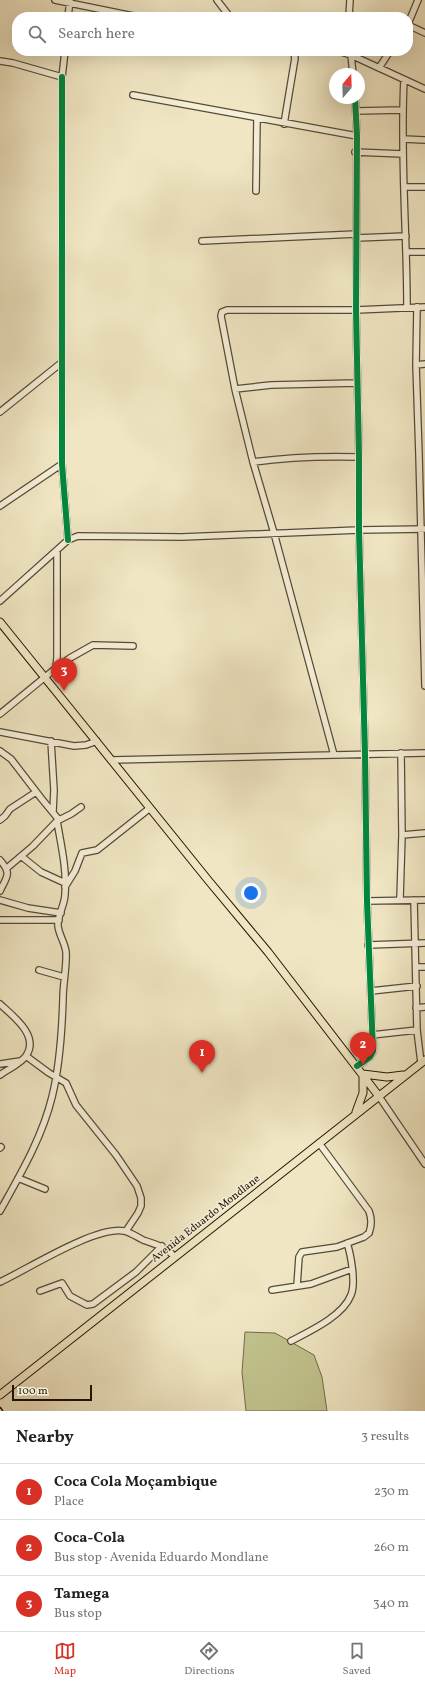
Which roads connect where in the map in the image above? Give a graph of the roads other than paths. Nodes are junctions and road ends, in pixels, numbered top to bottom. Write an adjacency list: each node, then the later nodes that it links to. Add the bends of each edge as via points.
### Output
1 (55, 0): 5 (street)
2 (217, 0): 8 (street)
3 (350, 0): 9 (street)
4 (418, 0): 10 (street)
5 (70, 2): 6 (street); 7 (street)
6 (69, 12)
7 (115, 12)
8 (226, 12)
9 (349, 12)
10 (413, 12)
11 (413, 27): 12 (street)
12 (425, 33)
13 (64, 56): 21 (street)
14 (294, 56): 29 (street)
15 (351, 56): 19 (street)
16 (357, 56): 20 (street)
17 (387, 56): 20 (street)
18 (0, 61): 21 (street)
19 (352, 68)
20 (379, 68): 22 (street)
21 (62, 77): 47 (street)
22 (404, 80): 23 (street); 26 (street)
23 (425, 89)
24 (133, 95): 28 (street)
25 (355, 104): 27 (street)
26 (402, 110): 27 (street); 31 (street)
27 (356, 111): 30 (street)
28 (257, 118): 29 (street); 37 (street)
29 (284, 124): 30 (street)
30 (357, 136): 33 (street)
31 (403, 139): 32 (street); 34 (street)
32 (425, 140)
33 (356, 152): 34 (street); 38 (street)
34 (404, 154): 36 (street)
35 (425, 186): 36 (street)
36 (405, 187): 39 (street)
37 (256, 191)
38 (356, 236): 39 (street); 40 (street); 46 (street)
39 (406, 236): 41 (street)
40 (202, 241)
41 (407, 252): 42 (street); 43 (street)
42 (425, 252)
43 (407, 307): 44 (street); 46 (street)
44 (417, 307): 45 (street); 49 (street)
45 (425, 307)
46 (356, 310): 50 (street); 51 (street, via 222,312)
47 (61, 363): 52 (street); 56 (street)
48 (425, 364): 49 (street)
49 (416, 365): 53 (street)
50 (356, 382): 51 (street); 54 (street)
51 (235, 389): 55 (street)
52 (0, 412)
53 (422, 455): 59 (street)
54 (359, 457): 55 (street, via 313,456); 58 (street)
55 (253, 462): 60 (street)
56 (62, 464): 57 (street); 61 (street)
57 (0, 506)
58 (359, 530): 59 (street); 60 (street); 79 (street)
59 (423, 530): 63 (street)
60 (274, 533): 61 (street, via 182,537 78,536); 80 (street)
61 (68, 540): 62 (street)
62 (57, 550): 64 (street); 69 (street)
63 (423, 574): 65 (street)
64 (0, 601)
65 (424, 619): 68 (street)
66 (0, 622): 70 (main road)
67 (133, 646): 69 (street, via 93,645)
68 (425, 663): 71 (street)
69 (56, 668): 70 (street)
70 (46, 678): 72 (street); 75 (main road)
71 (425, 686)
72 (0, 714)
73 (0, 732): 74 (street)
74 (52, 741): 75 (street, via 80,746); 85 (street)
75 (97, 741): 81 (main road)
76 (0, 751): 82 (street, via 11,759)
77 (425, 752): 78 (street)
78 (401, 753): 79 (street); 89 (street)
79 (365, 754): 80 (street); 99 (street)
80 (334, 755): 81 (street)
81 (112, 760): 84 (main road)
82 (36, 792): 85 (street); 86 (street, via 10,809)
83 (81, 807): 87 (street)
84 (150, 808): 93 (street, via 97,850 82,853 75,871); 120 (main road, via 273,958)
85 (53, 811): 87 (street)
86 (0, 820)
87 (58, 821): 90 (street); 93 (street)
88 (425, 833): 89 (street)
89 (402, 835): 95 (street)
90 (21, 856): 92 (street); 93 (street, via 41,872)
91 (0, 860): 92 (street)
92 (4, 868): 94 (street, via 8,874)
93 (65, 885): 100 (street)
94 (0, 891)
95 (400, 899): 97 (street); 99 (street)
96 (0, 900): 100 (street)
97 (414, 900): 98 (street); 103 (street)
98 (425, 900)
99 (367, 901): 105 (street)
100 (61, 913): 102 (street)
101 (0, 920): 102 (street)
102 (59, 920): 109 (street, via 59,931 66,953)
103 (415, 943): 104 (street); 105 (street); 106 (street)
104 (425, 943)
105 (368, 945): 111 (street)
106 (416, 967): 107 (street); 110 (street)
107 (425, 967)
108 (39, 970): 109 (street)
109 (64, 977): 124 (street, via 62,1030)
110 (417, 986): 111 (street); 114 (street)
111 (371, 991): 116 (street)
112 (0, 1004): 117 (street, via 28,1035 30,1042)
113 (425, 1007): 114 (street)
114 (416, 1008): 115 (street)
115 (417, 1030): 116 (street); 118 (street)
116 (372, 1035): 120 (street, via 370,1057)
117 (24, 1058): 119 (street); 122 (street); 124 (street)
118 (423, 1062): 123 (main road, Avenida Eduardo Mondlane)
119 (0, 1064)
120 (357, 1066): 121 (main road)
121 (363, 1073): 123 (main road, via 387,1077); 125 (main road); 126 (main road, via 363,1093)
122 (0, 1075)
123 (405, 1075): 125 (main road, Avenida Eduardo Mondlane)
124 (56, 1077): 129 (street, via 46,1116); 132 (street, via 66,1083 76,1105 137,1186 142,1198 141,1206)
125 (378, 1095): 126 (main road, Avenida Eduardo Mondlane); 128 (street)
126 (355, 1114): 127 (main road, Avenida Eduardo Mondlane)
127 (318, 1144): 133 (street, via 369,1211 372,1220 369,1233); 135 (main road, Avenida Eduardo Mondlane)
128 (424, 1161)
129 (18, 1178): 130 (street); 131 (street)
130 (45, 1189)
131 (0, 1211)
132 (126, 1231): 134 (street, via 137,1238); 137 (street, via 120,1230 83,1239)
133 (347, 1243): 136 (street); 138 (street, via 302,1252 299,1257)
134 (162, 1246): 135 (street); 140 (street, via 136,1272 93,1304 86,1305 70,1296 62,1283)
135 (175, 1257): 142 (main road, Avenida Eduardo Mondlane)
136 (352, 1269): 138 (street); 141 (street, via 352,1292 348,1300 336,1314 314,1330)
137 (0, 1282)
138 (297, 1286): 139 (street)
139 (272, 1290)
140 (40, 1291)
141 (291, 1341)
142 (0, 1394)

